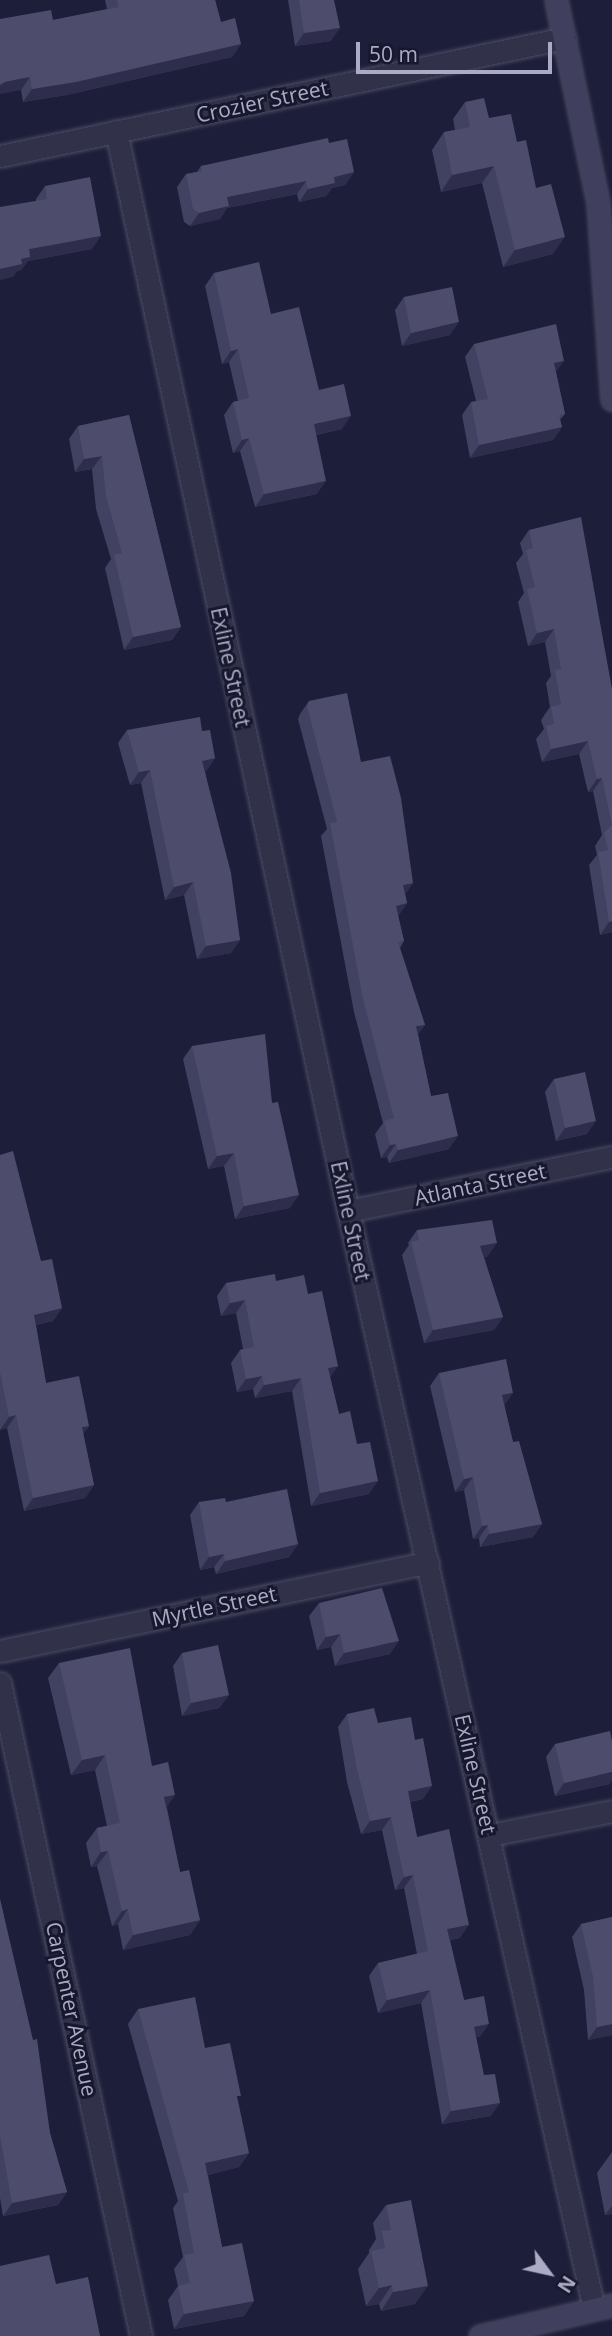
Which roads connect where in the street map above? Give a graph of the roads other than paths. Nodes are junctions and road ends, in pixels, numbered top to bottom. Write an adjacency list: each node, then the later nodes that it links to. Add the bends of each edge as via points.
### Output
1 (556, 0): 2 (street)
2 (565, 38): 3 (street, Crozier Street); 5 (street, via 598,203)
3 (116, 131): 4 (street, Crozier Street); 8 (street, Exline Street)
4 (0, 156)
5 (608, 286): 6 (street)
6 (612, 400)
7 (612, 1157): 8 (street, Atlanta Street)
8 (348, 1211): 9 (street, Exline Street)
9 (428, 1562): 10 (street, Myrtle Street); 13 (street, Exline Street)
10 (0, 1651)
11 (0, 1683): 15 (street, Carpenter Avenue)
12 (612, 1811): 13 (street)
13 (491, 1835): 14 (street, Exline Street)
14 (603, 2307): 16 (street)
15 (141, 2336)
16 (480, 2336)

